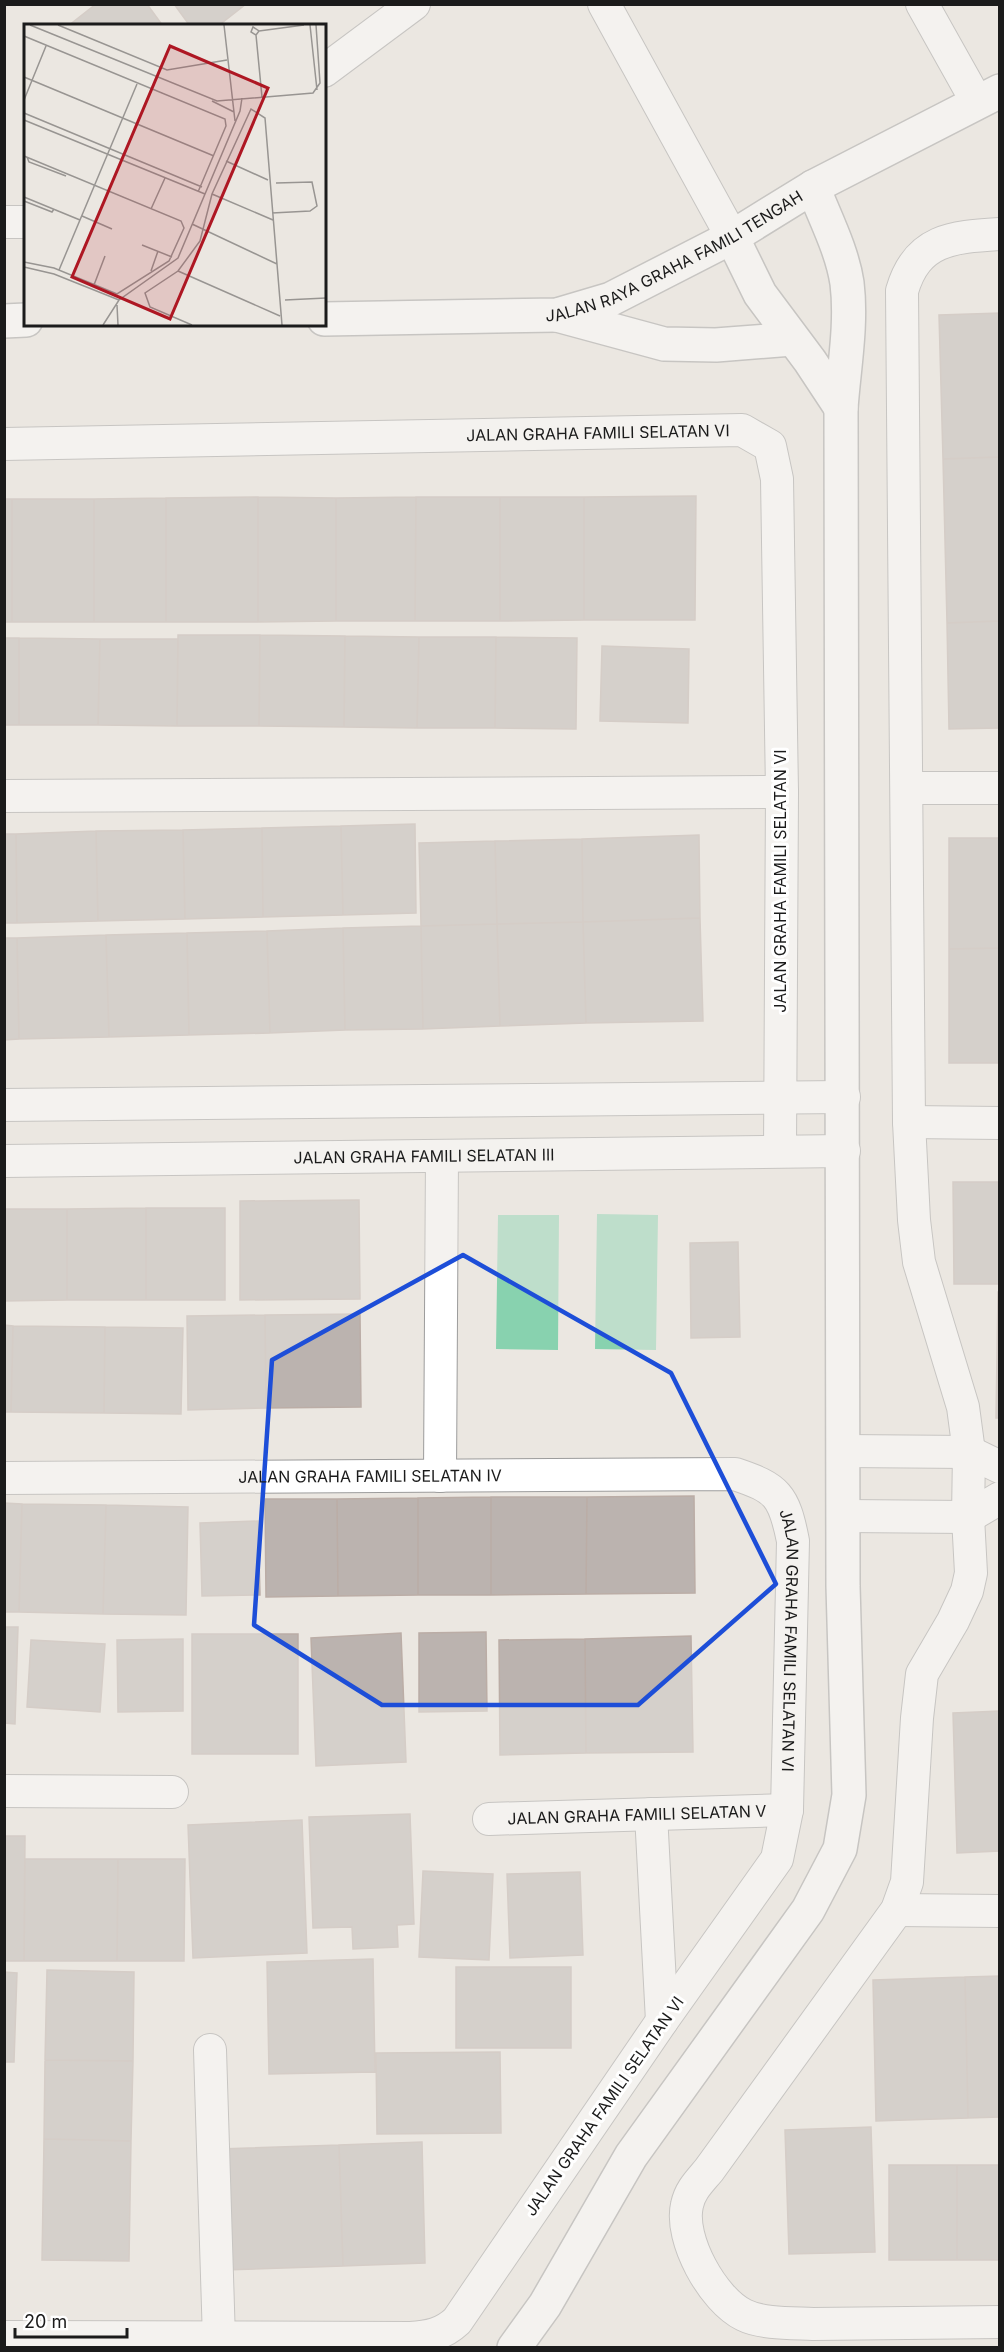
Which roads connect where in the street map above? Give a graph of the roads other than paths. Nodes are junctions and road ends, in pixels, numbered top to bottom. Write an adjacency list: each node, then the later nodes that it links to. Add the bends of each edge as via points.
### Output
1 (414, 4): 4 (street)
2 (604, 4): 10 (street)
3 (922, 4): 5 (street)
4 (326, 70)
5 (988, 97): 6 (street, JALAN RAYA GRAHA FAMILI TENGAH)
6 (813, 187): 10 (street, JALAN RAYA GRAHA FAMILI TENGAH); 16 (street, via 846,281 849,306)
7 (4, 222): 8 (street)
8 (24, 222)
9 (999, 234): 18 (street, via 958,237 931,247 907,274 902,291)
10 (732, 237): 11 (street, JALAN RAYA GRAHA FAMILI TENGAH, via 611,299); 15 (street, via 760,294)
11 (557, 315): 12 (street, JALAN RAYA GRAHA FAMILI TENGAH); 15 (street, via 663,344 716,345)
12 (326, 318)
13 (24, 320): 14 (street)
14 (4, 321)
15 (792, 339): 16 (street)
16 (841, 408): 22 (street)
17 (4, 444): 20 (street, JALAN GRAHA FAMILI SELATAN VI, via 742,430 770,446 777,479)
18 (908, 788): 19 (street); 25 (street)
19 (999, 788)
20 (782, 792): 21 (street); 23 (street, JALAN GRAHA FAMILI SELATAN VI)
21 (4, 796)
22 (844, 1097): 23 (street); 27 (street)
23 (779, 1098): 24 (street); 28 (street, JALAN GRAHA FAMILI SELATAN VI)
24 (4, 1105)
25 (909, 1122): 26 (street); 32 (street, via 919,1262 955,1376)
26 (999, 1123)
27 (844, 1150): 28 (street, JALAN GRAHA FAMILI SELATAN III); 31 (street)
28 (780, 1151): 29 (street, JALAN GRAHA FAMILI SELATAN III)
29 (442, 1156): 30 (street, JALAN GRAHA FAMILI SELATAN III); 35 (street)
30 (4, 1161)
31 (844, 1451): 32 (street); 38 (street)
32 (969, 1452): 33 (street); 39 (street)
33 (999, 1467)
34 (735, 1474): 35 (street, JALAN GRAHA FAMILI SELATAN IV); 42 (street, JALAN GRAHA FAMILI SELATAN VI, via 771,1489 789,1521 794,1540)
35 (440, 1476): 36 (street, JALAN GRAHA FAMILI SELATAN IV)
36 (4, 1478)
37 (999, 1498): 39 (street)
38 (844, 1515): 39 (street); 52 (street, via 849,1795 840,1849 808,1910 631,2156 544,2305)
39 (968, 1517): 45 (street, via 971,1573 967,1591 922,1674 919,1689 907,1882)
40 (4, 1791): 41 (street)
41 (172, 1792)
42 (787, 1810): 43 (street, JALAN GRAHA FAMILI SELATAN V); 47 (street, JALAN GRAHA FAMILI SELATAN VI, via 777,1859)
43 (651, 1814): 44 (street, JALAN GRAHA FAMILI SELATAN V); 47 (street)
44 (489, 1819)
45 (897, 1910): 46 (street); 49 (street, via 691,2191 686,2221 710,2283 745,2316 803,2324)
46 (999, 1911)
47 (662, 2021): 51 (street, JALAN GRAHA FAMILI SELATAN VI, via 457,2321 447,2330 429,2337 410,2338)
48 (210, 2050): 51 (street)
49 (999, 2322)
50 (4, 2337): 51 (street, JALAN GRAHA FAMILI SELATAN VI)
51 (219, 2340)
52 (514, 2348)

